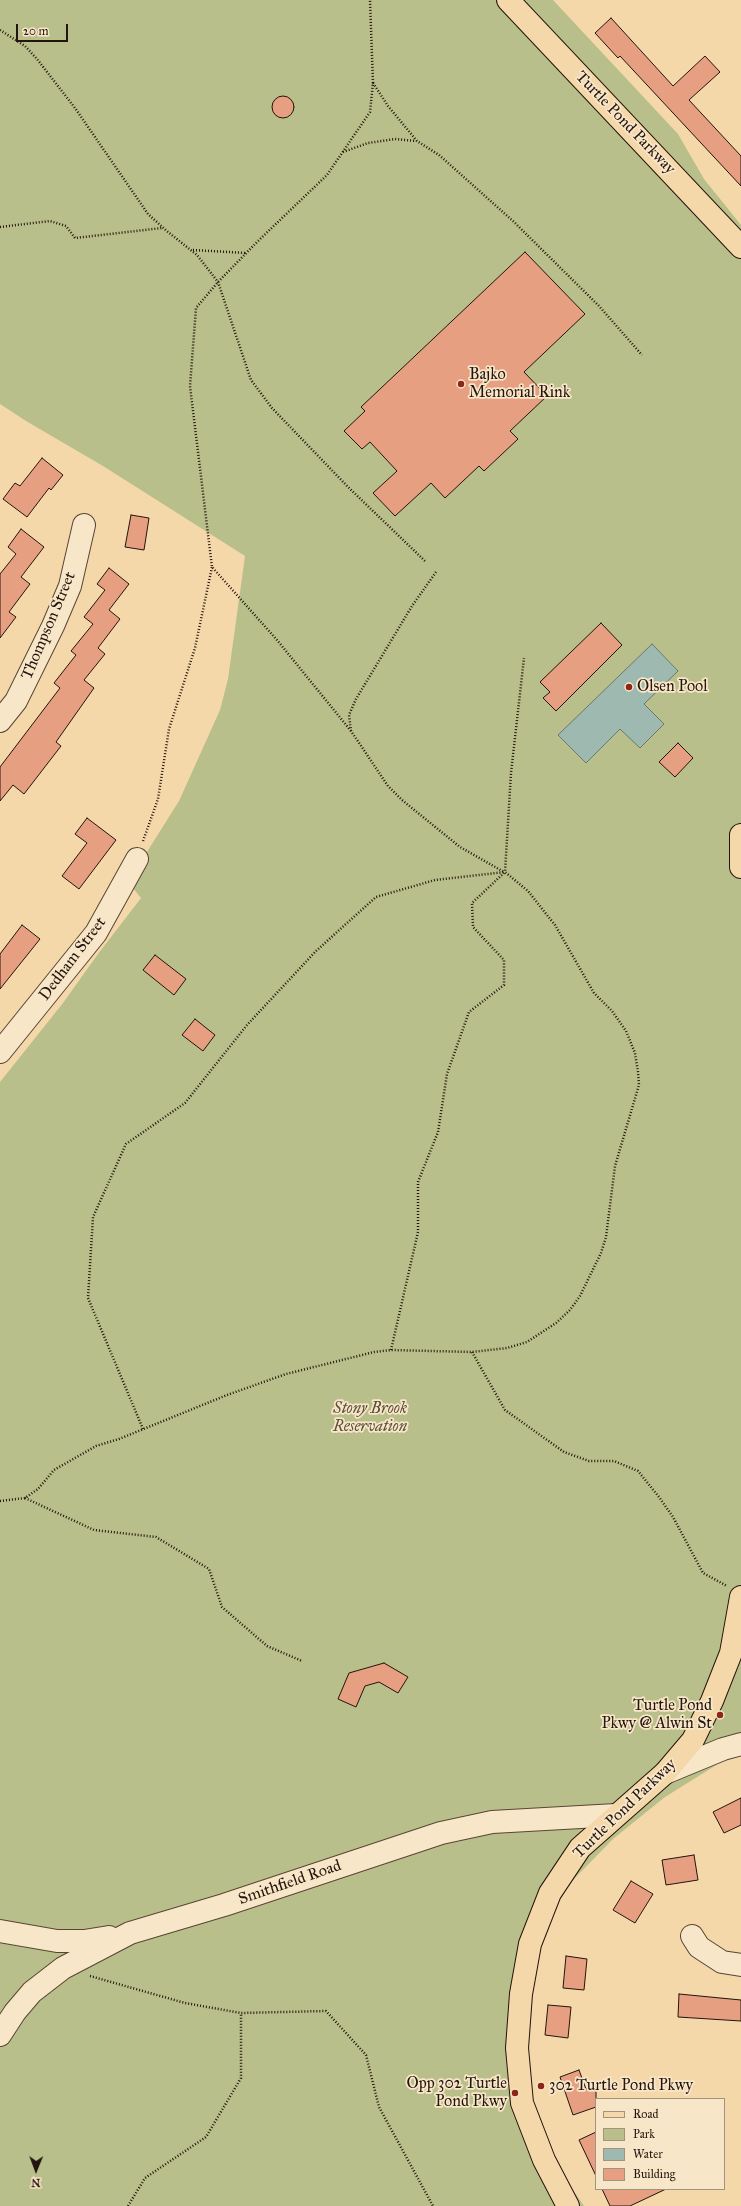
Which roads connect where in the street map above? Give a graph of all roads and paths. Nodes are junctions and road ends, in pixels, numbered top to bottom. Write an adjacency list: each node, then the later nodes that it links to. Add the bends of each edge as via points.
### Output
1 (370, 0): 4 (path)
2 (508, 0): 9 (main road, Turtle Pond Parkway)
3 (0, 30): 8 (path, via 38,58 138,200)
4 (373, 83): 5 (path); 6 (path, via 370,112)
5 (417, 141): 6 (path, via 395,139 368,143); 13 (path, via 440,155 514,222 599,306)
6 (343, 152): 11 (path, via 327,175)
7 (0, 227): 8 (path, via 50,221 66,226 75,238)
8 (162, 228): 10 (path)
9 (741, 247)
10 (192, 250): 11 (path); 12 (path)
11 (246, 253): 12 (path)
12 (218, 282): 15 (path, via 246,367 257,388 272,408 324,463); 16 (path, via 196,308 190,386)
13 (642, 355)
14 (84, 525): 19 (street, Thompson Street, via 70,586 53,626 16,701)
15 (425, 561)
16 (212, 567): 20 (path, via 277,640); 22 (path, via 195,648 169,729 158,799)
17 (436, 572): 20 (path, via 412,606 356,700 349,715)
18 (524, 658): 24 (path, via 511,773)
19 (0, 721)
20 (351, 731): 24 (path, via 388,786 402,800 460,847)
21 (741, 835): 23 (main road)
22 (137, 859): 25 (street, Dedham Street, via 96,933)
23 (741, 868)
24 (505, 872): 26 (path, via 472,903 473,928 504,960 504,984 469,1012 447,1074 438,1132 418,1182 418,1232); 27 (path, via 528,891 555,925 594,993 612,1011 626,1031 635,1053 639,1085 616,1166 606,1237 580,1296 556,1323 527,1342 507,1348); 28 (path, via 434,880 376,897 316,951 284,985 247,1025 185,1102 126,1144 93,1217 88,1298)
25 (0, 1052)
26 (390, 1350): 27 (path); 28 (path, via 286,1374)
27 (472, 1352): 31 (path, via 504,1410 564,1452 589,1461 614,1461 638,1471 673,1517 703,1573)
28 (143, 1429): 29 (path, via 96,1446 67,1462 54,1470 38,1489)
29 (24, 1498): 30 (path); 32 (path, via 94,1530 156,1537 210,1569 222,1607 267,1646)
30 (0, 1501)
31 (735, 1592): 34 (main road, Turtle Pond Parkway, via 731,1653 693,1740)
32 (302, 1661)
33 (741, 1744): 34 (street)
34 (664, 1773): 35 (main road, Turtle Pond Parkway)
35 (616, 1815): 37 (street, Smithfield Road, via 492,1822 441,1833 224,1905); 45 (main road, Turtle Pond Parkway, via 580,1848 550,1893 530,1944 521,1994 517,2048 522,2103 544,2160)
36 (0, 1931): 37 (street, via 57,1941 84,1941)
37 (130, 1933): 40 (street, Smithfield Road)
38 (692, 1936): 39 (street, via 699,1947 722,1962)
39 (741, 1965)
40 (62, 1968): 41 (path, via 185,2003); 42 (street, Smithfield Road, via 32,1992)
41 (241, 2013): 43 (path, via 241,2078 206,2137 144,2178); 44 (path, via 326,2011 366,2055 379,2107)
42 (0, 2036)
43 (128, 2206)
44 (433, 2206)
45 (568, 2206)

